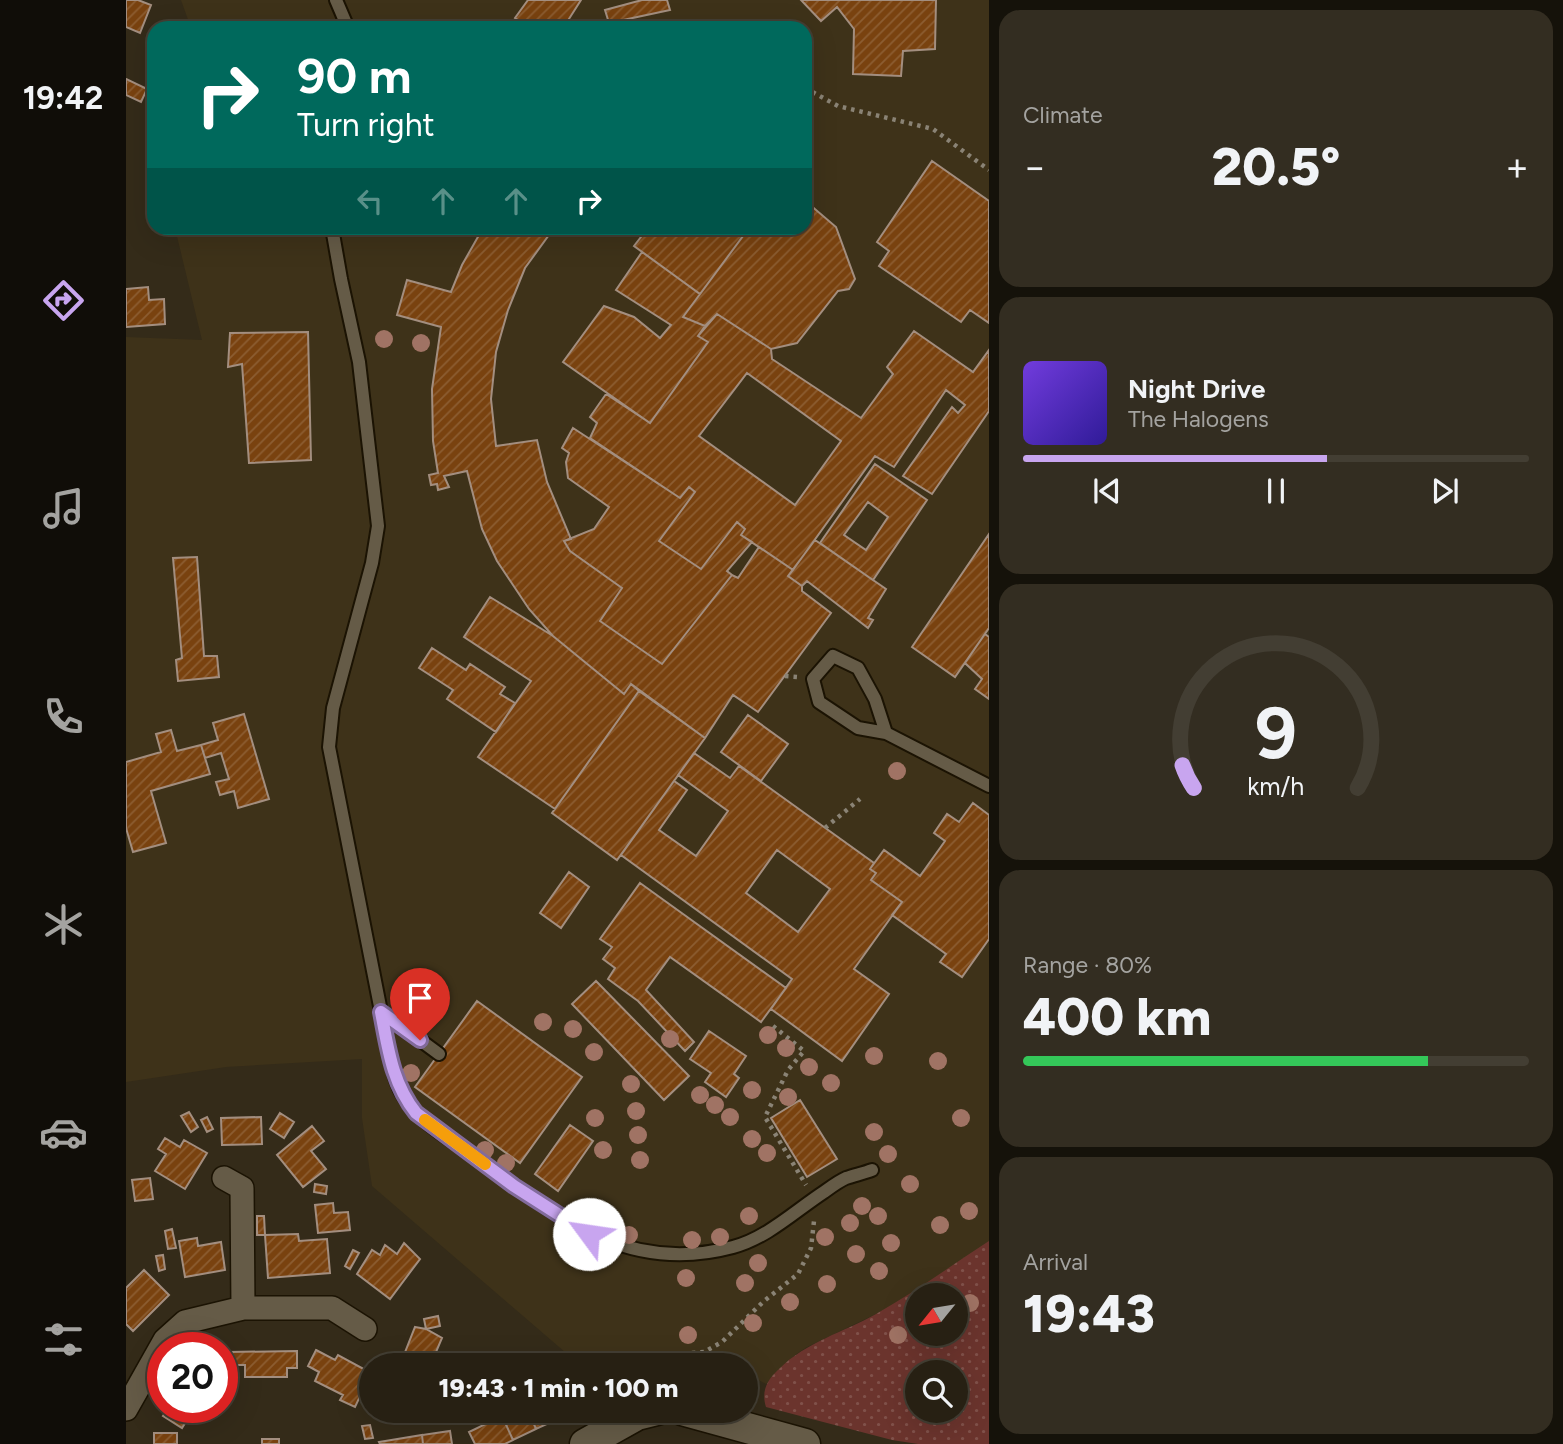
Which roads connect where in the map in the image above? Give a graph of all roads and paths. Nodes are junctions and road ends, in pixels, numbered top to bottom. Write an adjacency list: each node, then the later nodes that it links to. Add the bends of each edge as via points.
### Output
1 (336, 0): 2 (lane)
2 (345, 21)
3 (812, 92): 4 (path, via 838,106 933,129)
4 (989, 170)
5 (333, 235): 10 (lane, via 359,362 378,527 333,708 329,747)
6 (886, 733): 6 (lane, via 858,728 819,702 813,679 833,656 858,668); 7 (lane)
7 (989, 786)
8 (860, 799): 9 (path)
9 (825, 828)
10 (381, 1012): 12 (lane); 14 (lane, via 396,1081 416,1113 548,1209 615,1244 670,1254 733,1247 775,1226 845,1178)
11 (773, 1026): 13 (path, via 804,1051)
12 (439, 1054)
13 (788, 1070)
14 (872, 1170)
15 (243, 1181): 16 (street)
16 (243, 1308): 17 (street, via 332,1308); 18 (street, via 185,1322 165,1340)
17 (365, 1329)
18 (126, 1409)
19 (623, 1423): 21 (street)
20 (729, 1423): 22 (street)
21 (585, 1444)
22 (805, 1444)

